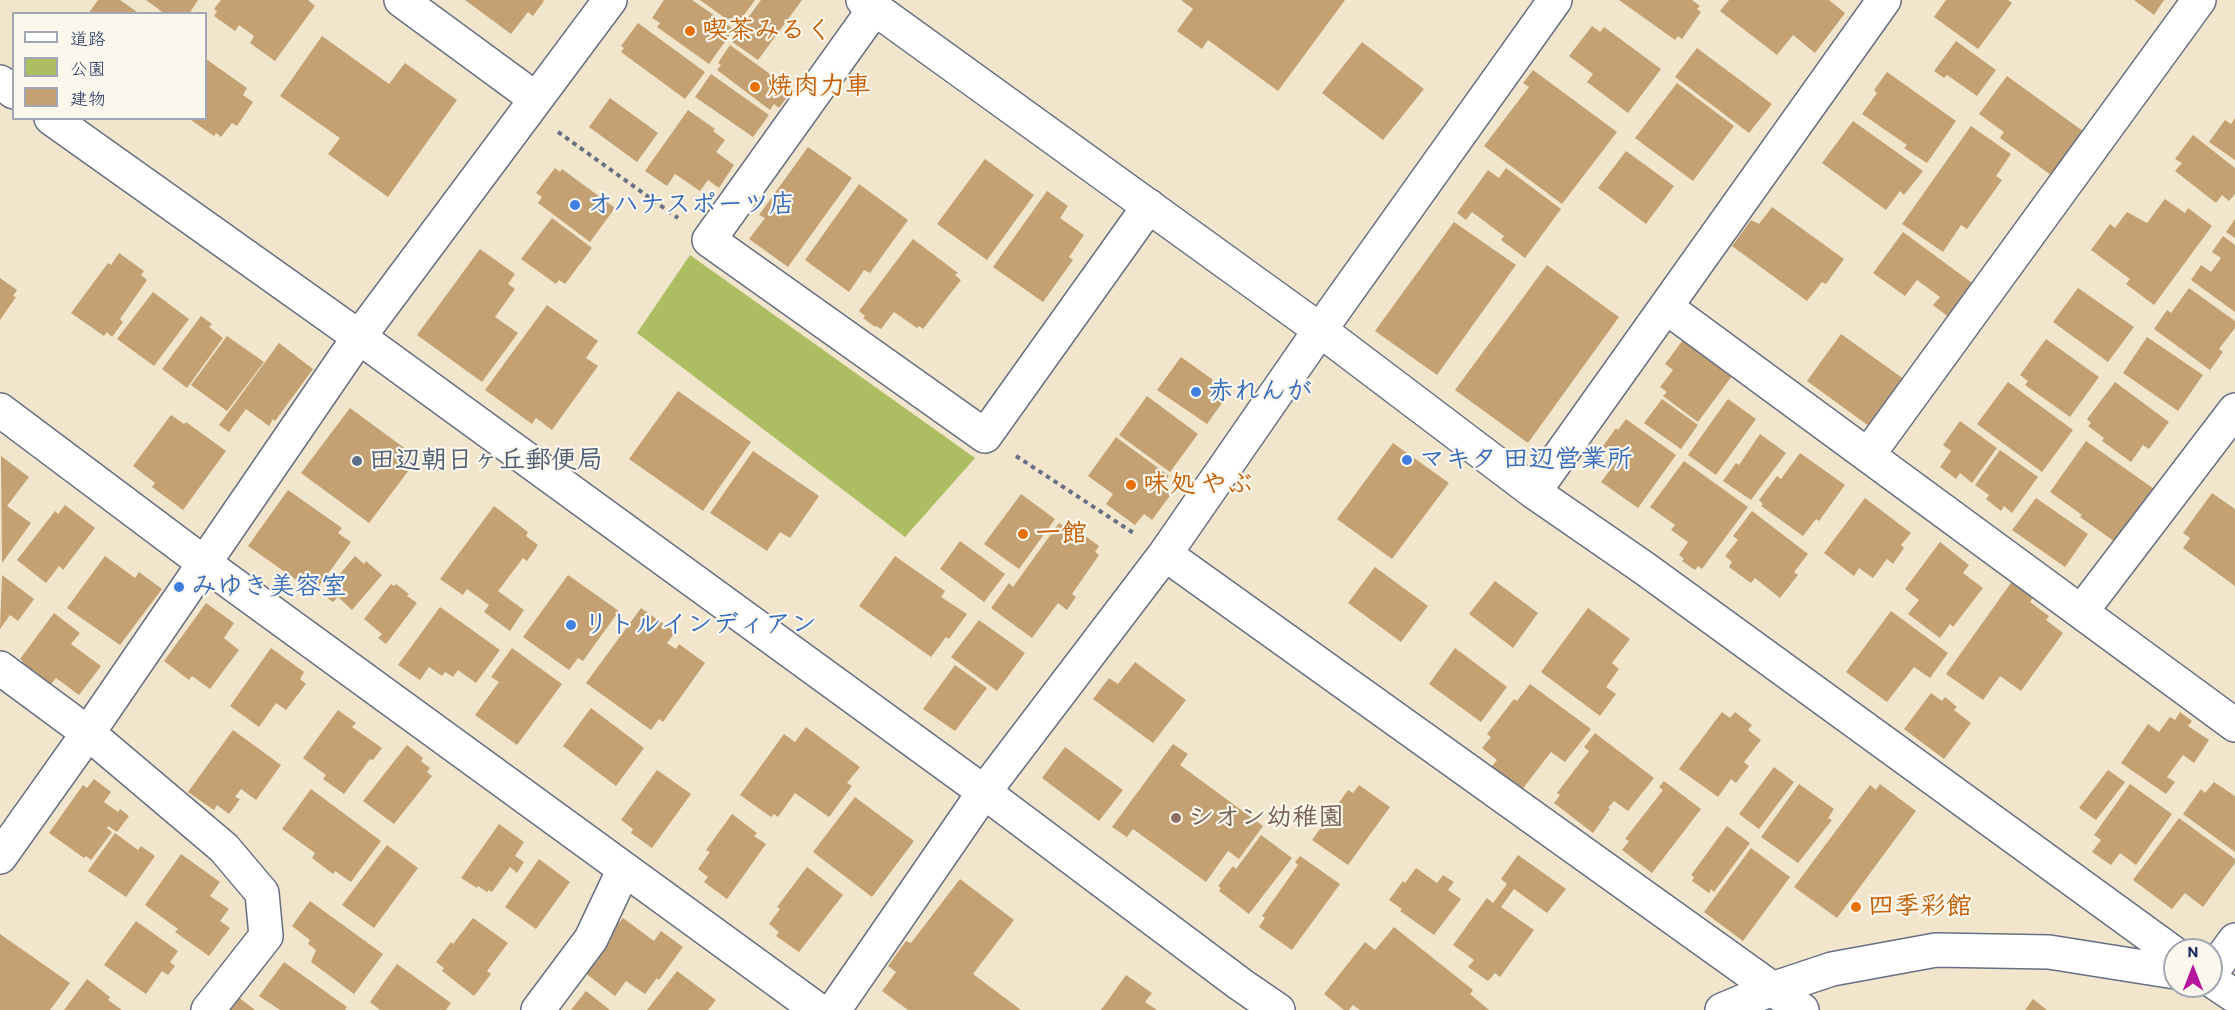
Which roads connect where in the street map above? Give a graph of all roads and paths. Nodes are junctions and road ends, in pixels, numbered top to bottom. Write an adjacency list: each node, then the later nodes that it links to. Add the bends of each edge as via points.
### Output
1 (401, 0): 7 (street)
2 (610, 0): 7 (street)
3 (1555, 0): 12 (street)
4 (1884, 0): 11 (street)
5 (2199, 0): 17 (street)
6 (869, 4): 9 (street); 10 (street)
7 (532, 105): 10 (path); 13 (street)
8 (54, 120): 13 (street)
9 (1149, 206): 12 (street); 16 (street)
10 (709, 240): 16 (street)
11 (1666, 307): 17 (street); 18 (street)
12 (1320, 330): 18 (street); 19 (street)
13 (359, 337): 20 (street); 25 (street)
14 (0, 410): 20 (street)
15 (2235, 410): 21 (street)
16 (985, 436): 19 (path)
17 (1868, 455): 21 (street)
18 (1534, 492): 29 (street)
19 (1165, 554): 25 (street); 32 (street)
20 (204, 563): 24 (street); 27 (street)
21 (2081, 612): 23 (street)
22 (0, 668): 24 (street)
23 (2235, 725)
24 (88, 733): 26 (street); 33 (street, via 224,848 262,893 266,936)
25 (984, 792): 36 (street); 37 (street)
26 (0, 857)
27 (624, 869): 34 (street, via 591,939); 35 (street)
28 (2235, 940): 30 (street)
29 (2163, 945)
30 (2223, 956)
31 (2163, 970): 32 (street, via 2049,952 1936,950 1832,969)
32 (1772, 989): 38 (street); 39 (street)
33 (208, 1010)
34 (537, 1010)
35 (818, 1010)
36 (834, 1010)
37 (1278, 1010)
38 (1722, 1010)
39 (1802, 1010)

